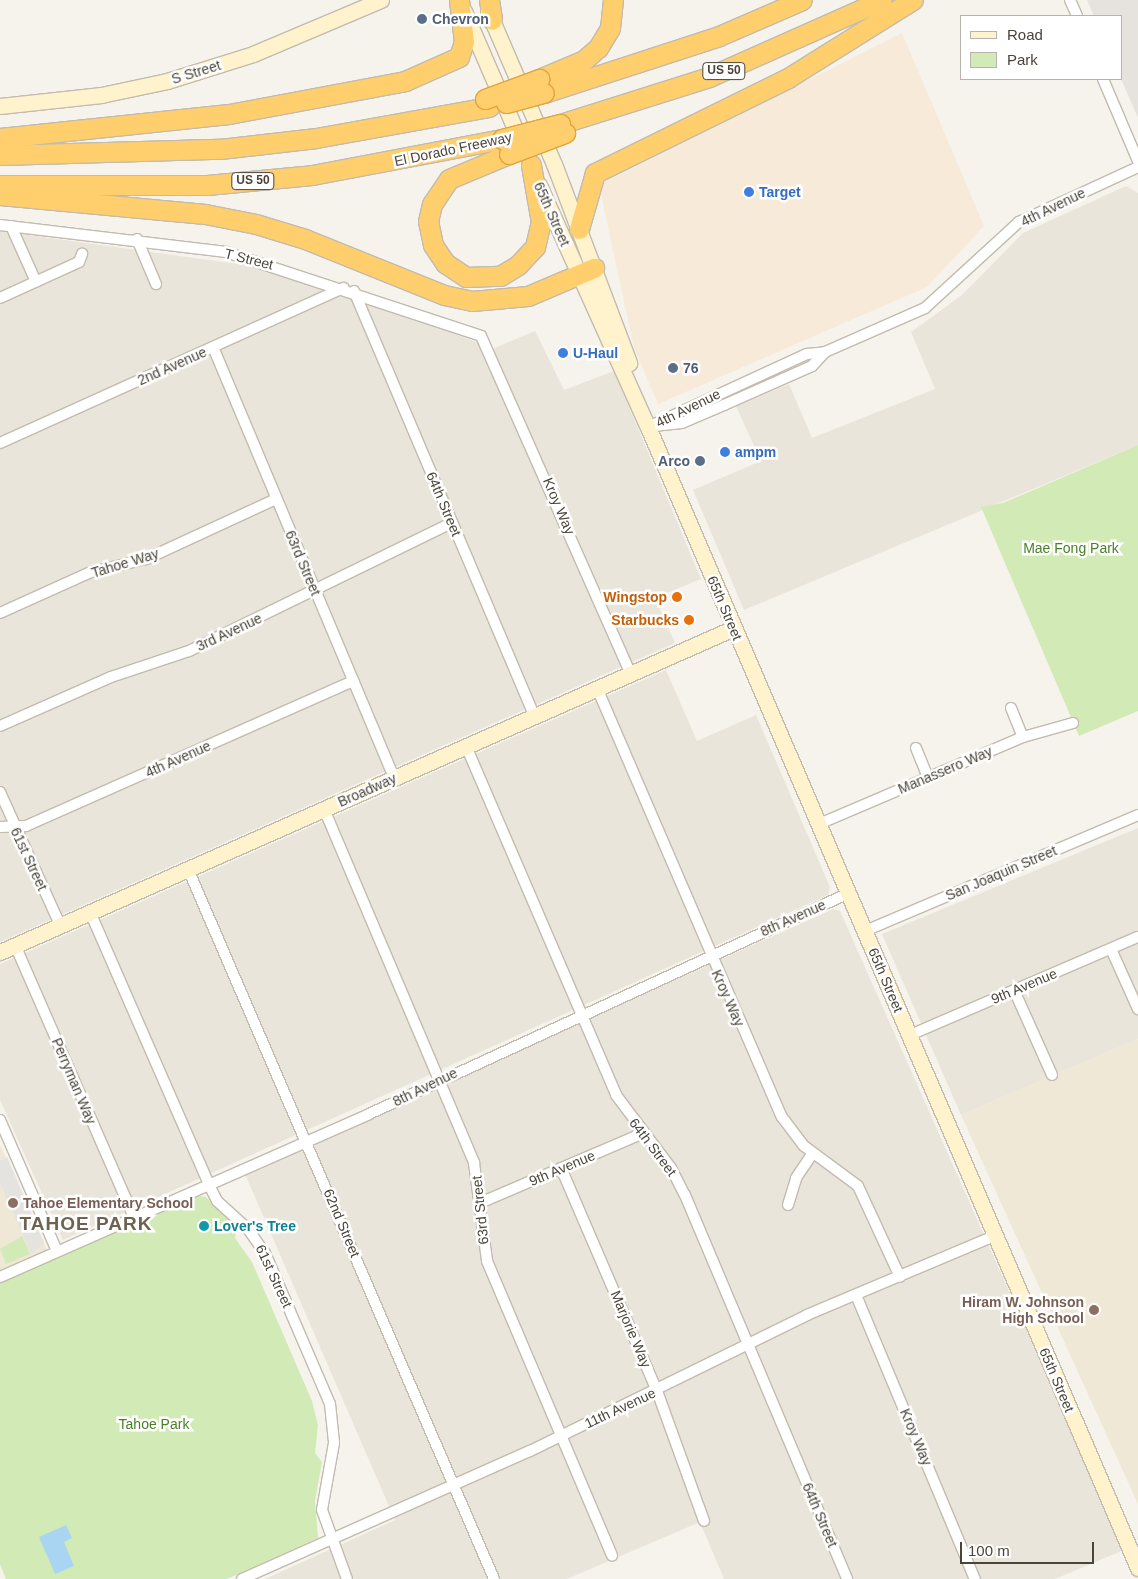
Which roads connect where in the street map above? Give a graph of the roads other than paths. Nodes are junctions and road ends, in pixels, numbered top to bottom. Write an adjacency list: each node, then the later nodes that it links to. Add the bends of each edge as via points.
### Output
1 (381, 0): 14 (main road, S Street, via 254,54 167,81 101,95)
2 (459, 0): 15 (highway, via 464,42 459,57 404,81 239,113); 19 (main road, 65th Street)
3 (482, 0): 11 (main road, 65th Street)
4 (489, 0): 11 (highway)
5 (613, 0): 13 (highway, via 610,28 598,48)
6 (802, 0): 13 (highway, US 50, via 719,36)
7 (882, 0): 16 (highway, El Dorado Freeway / US 50, bridge, via 756,58)
8 (913, 0): 24 (highway, via 788,78 595,173)
9 (1070, 0): 10 (street)
10 (1077, 15)
11 (492, 20): 24 (main road, 65th Street)
12 (1103, 80): 18 (street)
13 (542, 86): 17 (highway, US 50, bridge, via 411,123 220,149)
14 (0, 106)
15 (0, 138)
16 (506, 147): 19 (highway, via 449,179 432,204 428,221 433,245 445,263 466,277 500,276 518,266 535,247 541,222); 21 (highway, El Dorado Freeway / US 50, via 312,175 207,185)
17 (0, 155)
18 (1138, 161)
19 (531, 165): 27 (main road, 65th Street)
20 (1138, 167): 34 (street, 4th Avenue, via 1019,222 925,308 825,352 812,366 682,423)
21 (0, 185)
22 (0, 195): 27 (highway, via 205,214 256,224 305,239 444,295 472,301 528,296)
23 (5, 226): 25 (street, T Street); 28 (street)
24 (578, 229): 27 (main road, 65th Street)
25 (136, 240): 29 (street); 30 (street, T Street, via 226,252)
26 (82, 254): 28 (street, via 79,262)
27 (586, 271): 34 (main road, 65th Street)
28 (36, 282): 31 (street)
29 (156, 284)
30 (349, 290): 32 (street, T Street); 33 (street, 2nd Avenue); 37 (street, 64th Street)
31 (0, 298)
32 (486, 340): 41 (street, Kroy Way)
33 (212, 347): 35 (street, 2nd Avenue); 36 (street, 63rd Street)
34 (648, 427): 40 (main road, 65th Street)
35 (0, 443)
36 (276, 499): 38 (street, 63rd Street); 39 (street, Tahoe Way, via 146,559 91,572)
37 (452, 523): 38 (street, 3rd Avenue); 45 (street, 64th Street)
38 (316, 592): 42 (street, 63rd Street); 47 (street, 3rd Avenue, via 189,651 111,676)
39 (0, 613)
40 (734, 628): 41 (main road, Broadway); 56 (main road, 65th Street)
41 (630, 673): 43 (main road, Broadway)
42 (353, 681): 52 (street, 63rd Street); 57 (street, 4th Avenue, via 26,826)
43 (597, 688): 45 (main road, Broadway); 68 (street, Kroy Way)
44 (1011, 708): 48 (street)
45 (534, 716): 49 (main road, Broadway)
46 (1073, 722): 48 (street, Manassero Way)
47 (0, 726)
48 (1023, 736): 51 (street, Manassero Way)
49 (466, 746): 52 (main road, Broadway); 71 (street, 64th Street)
50 (916, 748): 51 (street)
51 (928, 777): 56 (street, Manassero Way)
52 (394, 778): 54 (main road, Broadway)
53 (0, 792): 57 (street, 61st Street)
54 (324, 809): 59 (main road, Broadway); 74 (street, 63rd Street)
55 (1138, 815): 63 (street, San Joaquin Street)
56 (819, 824): 60 (main road, 65th Street)
57 (14, 826): 58 (street, 4th Avenue); 62 (street, 61st Street)
58 (0, 827)
59 (188, 869): 61 (main road, Broadway); 77 (street, 62nd Street)
60 (849, 893): 63 (main road, 65th Street); 68 (street, 8th Avenue)
61 (90, 912): 62 (main road, Broadway); 80 (street, 61st Street)
62 (60, 925): 65 (main road, Broadway)
63 (865, 931): 72 (main road, 65th Street)
64 (1138, 937): 66 (street, 9th Avenue)
65 (15, 945): 67 (main road, Broadway); 83 (street, Perryman Way)
66 (1111, 949): 69 (street, 9th Avenue); 70 (street)
67 (0, 952)
68 (709, 955): 71 (street, 8th Avenue); 78 (street, Kroy Way, via 786,1125)
69 (1014, 990): 72 (street, 9th Avenue); 73 (street)
70 (1138, 1010)
71 (581, 1013): 74 (street, 8th Avenue); 76 (street, 64th Street, via 616,1095)
72 (910, 1035): 84 (main road, 65th Street)
73 (1052, 1075)
74 (439, 1080): 77 (street, 8th Avenue); 81 (street, 63rd Street, via 474,1163)
75 (0, 1120): 85 (street)
76 (643, 1133): 79 (street, 9th Avenue); 89 (street, 64th Street, via 679,1183)
77 (307, 1142): 80 (street, 8th Avenue); 92 (street, 62nd Street)
78 (813, 1153): 82 (street, via 796,1178); 87 (street, Kroy Way, via 839,1167 858,1186)
79 (561, 1168): 81 (street, 9th Avenue); 90 (street, Marjorie Way)
80 (209, 1185): 83 (street, 8th Avenue); 95 (street, 61st Street, via 217,1201 248,1229 265,1253 330,1404 334,1443 322,1505)
81 (480, 1203): 91 (street, 63rd Street, via 487,1261)
82 (788, 1204)
83 (134, 1218): 85 (street, 8th Avenue)
84 (996, 1235): 87 (street, 11th Avenue); 94 (main road, 65th Street)
85 (57, 1251): 86 (street, 8th Avenue)
86 (0, 1277)
87 (900, 1277): 88 (street, 11th Avenue)
88 (856, 1295): 89 (street, 11th Avenue); 103 (street, Kroy Way)
89 (749, 1344): 90 (street, 11th Avenue); 102 (street, 64th Street)
90 (657, 1391): 91 (street, 11th Avenue); 93 (street, Marjorie Way)
91 (563, 1435): 92 (street, 11th Avenue); 97 (street, 63rd Street)
92 (455, 1486): 95 (street, 11th Avenue); 101 (street, 62nd Street)
93 (704, 1521)
94 (1125, 1532): 96 (main road, 65th Street); 98 (main road, 65th Street, via 1128,1552)
95 (330, 1541): 99 (street, 11th Avenue); 100 (street, 61st Street)
96 (1138, 1542)
97 (612, 1556)
98 (1138, 1568)
99 (242, 1579)
100 (347, 1579)
101 (494, 1579)
102 (846, 1579)
103 (975, 1579)

